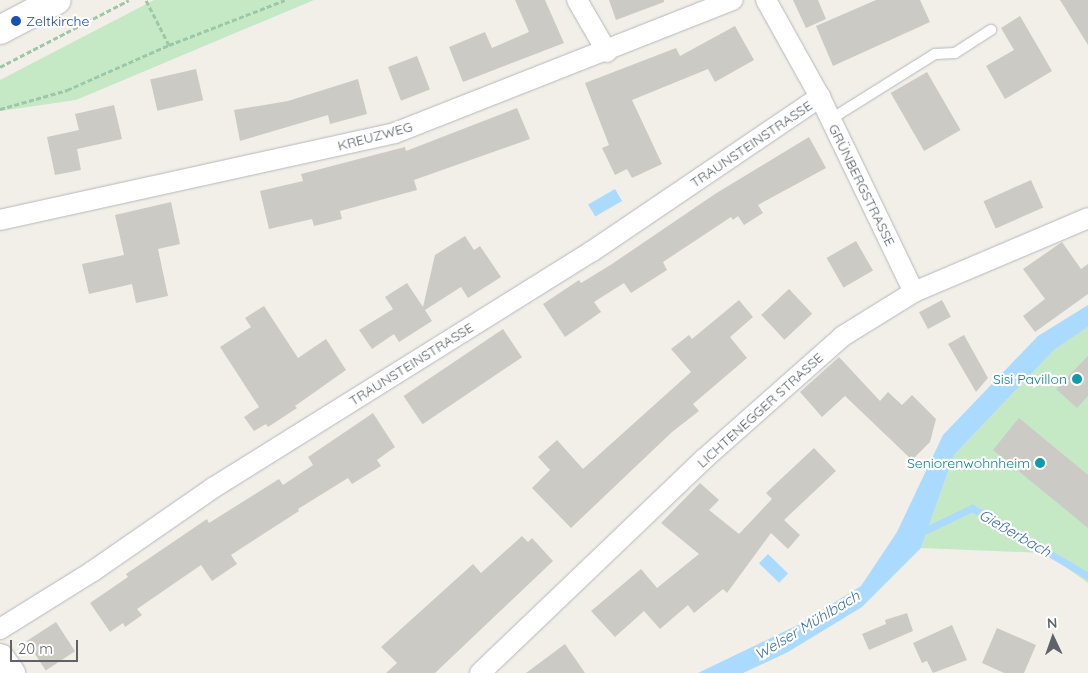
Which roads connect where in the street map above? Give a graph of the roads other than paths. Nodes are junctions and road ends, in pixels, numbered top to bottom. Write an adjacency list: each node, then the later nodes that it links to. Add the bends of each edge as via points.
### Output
1 (57, 0): 5 (main road)
2 (577, 0): 7 (street)
3 (733, 0): 7 (street, KREUZWEG)
4 (766, 0): 8 (street, GRÜNBERGSTRASSE)
5 (0, 30)
6 (991, 30): 9 (lane, via 955,53 935,54)
7 (607, 52): 11 (street, KREUZWEG, via 395,133)
8 (820, 98): 9 (street, GRÜNBERGSTRASSE); 13 (street, TRAUNSTEINSTRASSE, via 591,252 213,488 93,571)
9 (831, 120): 12 (street, GRÜNBERGSTRASSE)
10 (1088, 218): 12 (street, LICHTENEGGER STRASSE)
11 (0, 220)
12 (914, 292): 16 (street, LICHTENEGGER STRASSE, via 843,336 704,459)
13 (0, 629)
14 (0, 658): 15 (main road)
15 (11, 673)
16 (480, 673)

